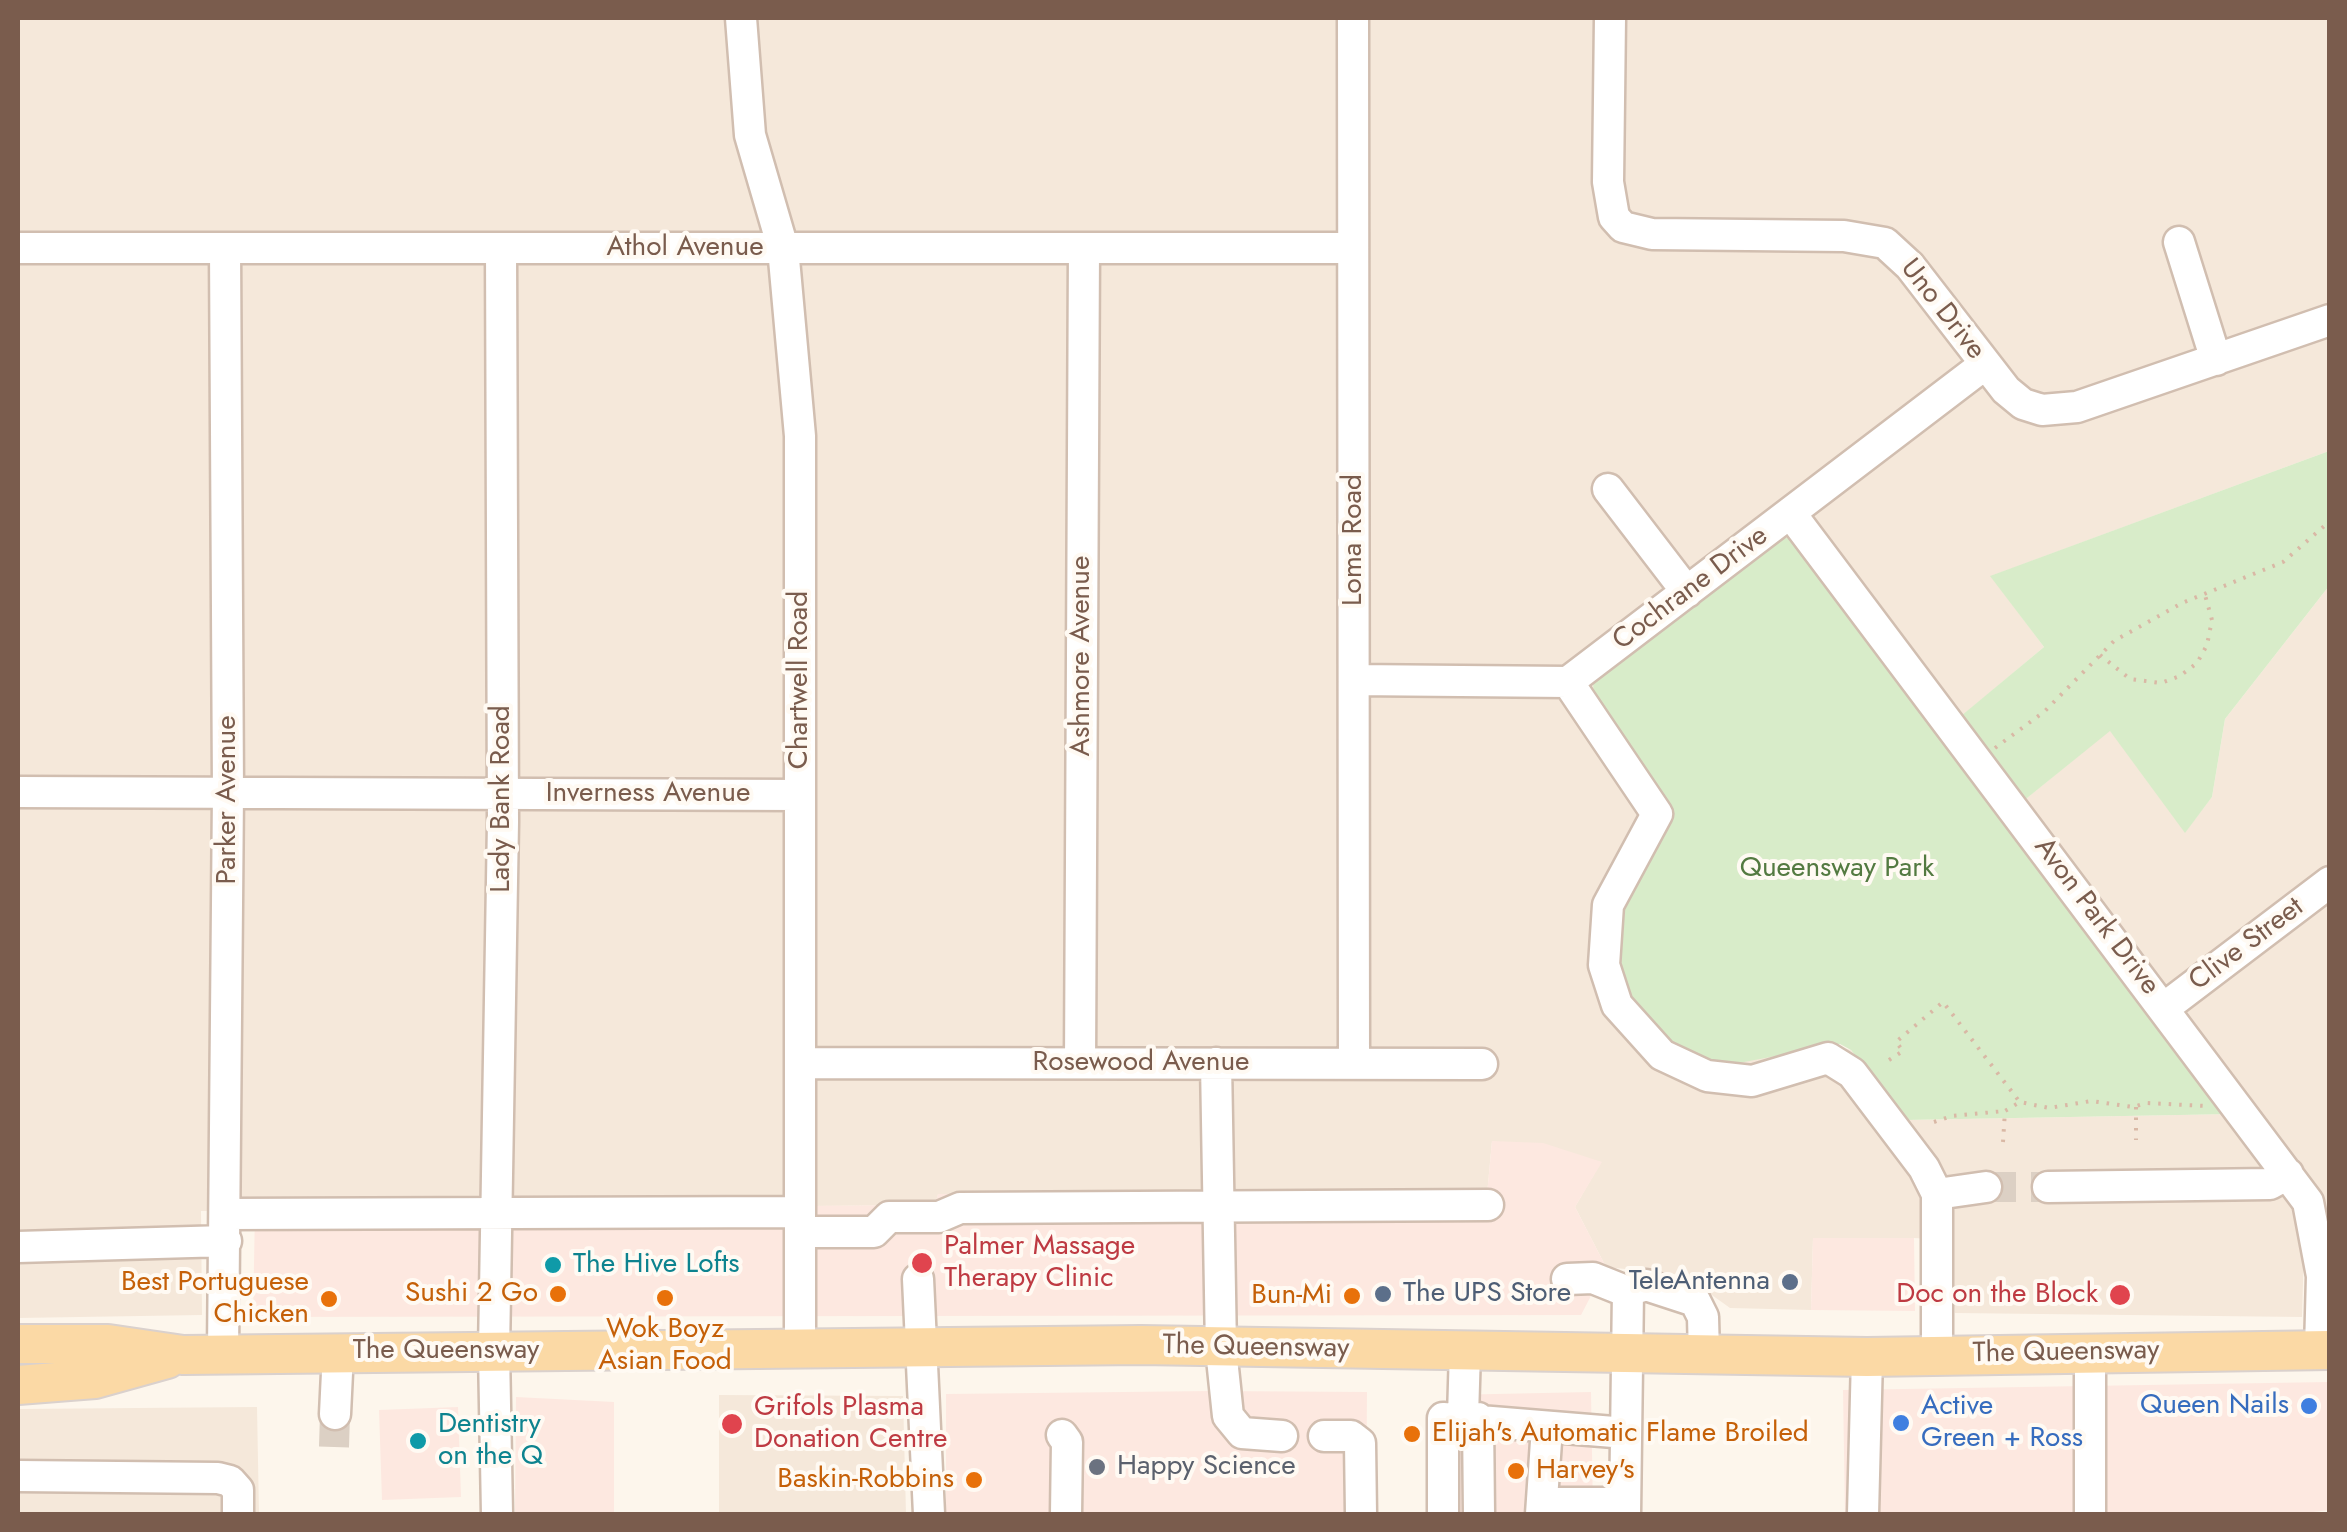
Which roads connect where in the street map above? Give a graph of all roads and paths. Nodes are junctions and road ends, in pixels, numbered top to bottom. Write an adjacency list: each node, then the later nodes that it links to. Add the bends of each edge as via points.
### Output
1 (741, 18): 8 (street, Chartwell Road, via 750,135)
2 (1353, 18): 10 (street, Loma Road)
3 (1610, 18): 13 (street, Uno Drive, via 1608,182 1614,216 1623,227 1652,234 1844,236 1885,243)
4 (2180, 242): 12 (street)
5 (18, 248): 6 (street, Athol Avenue)
6 (225, 248): 7 (street, Athol Avenue); 24 (street, Parker Avenue)
7 (502, 248): 8 (street, Athol Avenue); 25 (street, Lady Bank Road)
8 (783, 248): 9 (street, Athol Avenue); 26 (street, Chartwell Road, via 800,436)
9 (1084, 248): 10 (street, Athol Avenue); 31 (street, Ashmore Avenue)
10 (1353, 248): 20 (street, Loma Road)
11 (2330, 320): 12 (street, Uno Drive)
12 (2216, 360): 13 (street, Uno Drive, via 2060,411 2023,404)
13 (1984, 365): 15 (street, Cochrane Drive)
14 (1608, 489): 17 (street)
15 (1791, 514): 17 (street, Cochrane Drive); 28 (street, Avon Park Drive)
16 (2330, 521): 18 (path, via 2283,562)
17 (1687, 592): 21 (street, Cochrane Drive)
18 (2205, 596): 19 (path, via 2134,629); 19 (path, via 2212,620 2208,645 2180,676 2161,683 2130,679)
19 (2100, 655): 22 (path, via 2045,711)
20 (1354, 680): 21 (street); 33 (street, Loma Road)
21 (1568, 682): 45 (street, via 1657,814 1614,888 1604,928 1608,985 1629,1023 1662,1055 1729,1080 1782,1075 1824,1058 1840,1062 1907,1144)
22 (1995, 748)
23 (18, 792): 24 (street, Inverness Avenue)
24 (228, 792): 25 (street, Inverness Avenue); 50 (street, Parker Avenue)
25 (503, 794): 26 (street, Inverness Avenue); 48 (street, Lady Bank Road)
26 (799, 795): 30 (street, Chartwell Road)
27 (2330, 882): 28 (street, Clive Street)
28 (2164, 1008): 36 (street, Avon Park Drive)
29 (1889, 1060): 35 (path, via 1902,1050 1896,1042 1943,1002)
30 (800, 1063): 31 (street, Rosewood Avenue); 49 (street, Chartwell Road)
31 (1080, 1063): 32 (street, Rosewood Avenue)
32 (1216, 1063): 33 (street, Rosewood Avenue); 47 (street)
33 (1354, 1064): 34 (street, Rosewood Avenue)
34 (1482, 1064)
35 (2020, 1102): 37 (path, via 2049,1108 2091,1100); 38 (path)
36 (2237, 1106): 37 (path); 42 (street, Avon Park Drive)
37 (2136, 1107): 40 (path)
38 (2005, 1111): 39 (path); 41 (path)
39 (1934, 1122)
40 (2136, 1140)
41 (2003, 1142)
42 (2288, 1174): 44 (street, via 2270,1184); 59 (street, Avon Park Drive, via 2308,1202 2318,1240)
43 (1986, 1186): 45 (street)
44 (2048, 1186)
45 (1936, 1194): 68 (street)
46 (1488, 1205): 47 (street)
47 (1216, 1206): 49 (street, via 960,1208 939,1217 889,1217 874,1232); 57 (street)
48 (498, 1215): 49 (street); 50 (street); 60 (street, Lady Bank Road)
49 (800, 1222): 56 (street, Chartwell Road)
50 (226, 1228): 51 (street); 63 (street, Parker Avenue)
51 (18, 1247)
52 (918, 1279): 61 (street)
53 (1567, 1279): 54 (street, via 1593,1278)
54 (1628, 1292): 64 (street); 67 (street, via 1646,1285 1695,1301 1703,1317)
55 (18, 1344): 66 (main road, The Queensway, via 108,1344)
56 (800, 1349): 60 (main road, The Queensway); 61 (main road, The Queensway)
57 (1222, 1349): 58 (main road, The Queensway); 61 (main road, The Queensway); 76 (street, via 1233,1426 1242,1434)
58 (1464, 1350): 64 (main road, The Queensway); 72 (street)
59 (2325, 1350): 65 (main road, The Queensway)
60 (494, 1351): 62 (main road, The Queensway); 82 (street, Lady Bank Road)
61 (921, 1351): 83 (street)
62 (338, 1352): 63 (main road, The Queensway); 71 (street)
63 (223, 1353): 66 (main road, The Queensway)
64 (1626, 1354): 67 (main road, The Queensway); 74 (street)
65 (2090, 1354): 68 (main road, The Queensway); 89 (street)
66 (182, 1355): 70 (main road, The Queensway, via 95,1379)
67 (1704, 1356): 69 (main road, The Queensway)
68 (1937, 1356): 69 (main road, The Queensway)
69 (1867, 1357): 88 (street)
70 (18, 1385)
71 (335, 1414)
72 (1470, 1417): 73 (street); 86 (street, via 1443,1418); 87 (street)
73 (1547, 1427): 74 (street); 79 (street)
74 (1626, 1434): 80 (street)
75 (1062, 1435): 84 (street)
76 (1282, 1436)
77 (1324, 1436): 85 (street, via 1360,1442)
78 (18, 1476): 81 (street, via 218,1478 238,1490)
79 (1542, 1509): 80 (street)
80 (1625, 1509)
81 (238, 1514)
82 (497, 1514)
83 (929, 1514)
84 (1066, 1514)
85 (1361, 1514)
86 (1443, 1514)
87 (1479, 1514)
88 (1862, 1514)
89 (2090, 1514)

